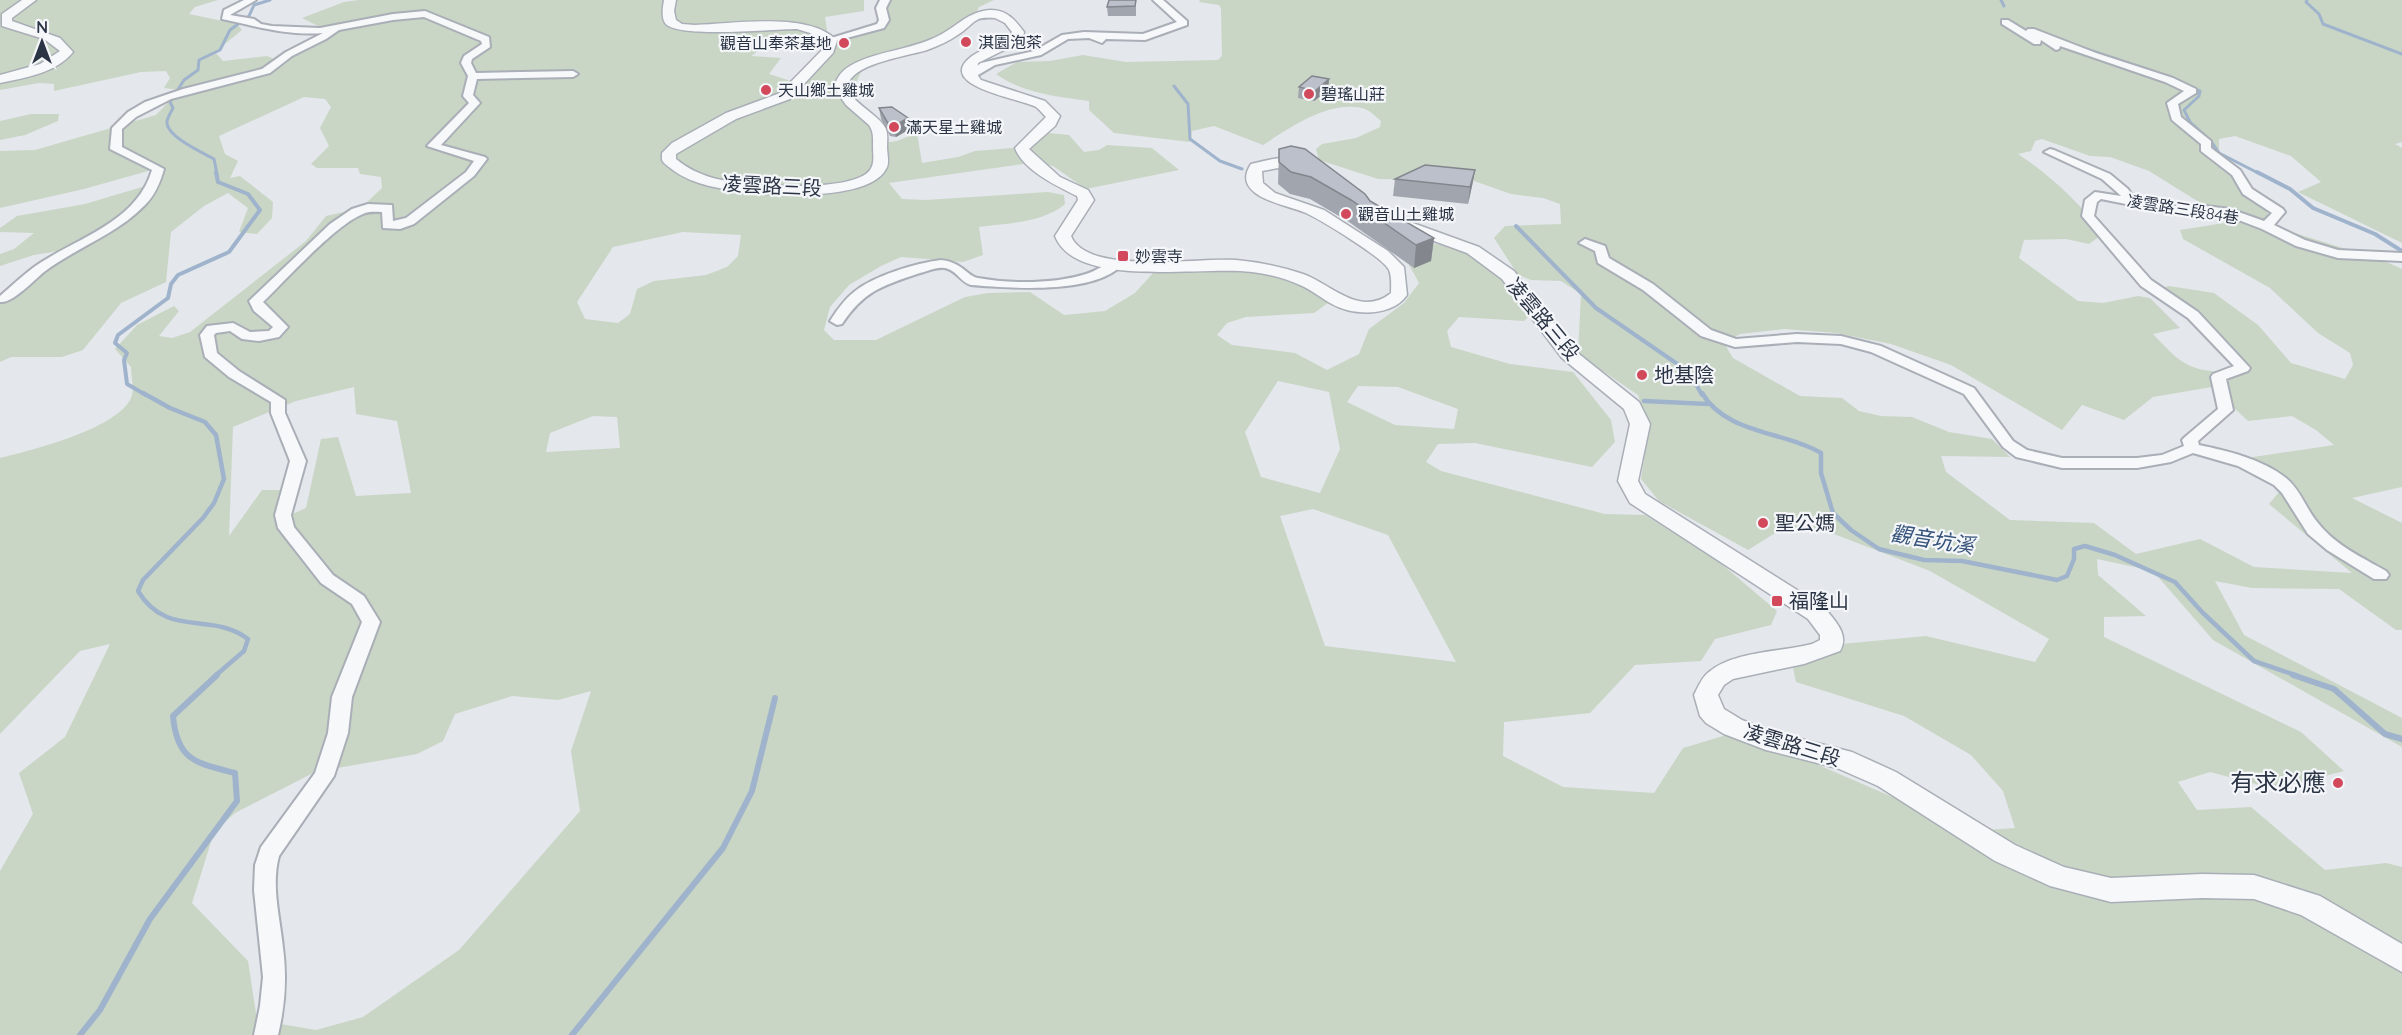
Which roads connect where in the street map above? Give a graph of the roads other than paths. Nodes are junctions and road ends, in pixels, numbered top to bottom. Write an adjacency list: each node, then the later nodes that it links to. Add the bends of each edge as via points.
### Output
1 (30, 0): 12 (street, via 6,17 6,23 55,40 67,52 51,63)
2 (251, 0): 7 (street, via 227,12 225,17 272,29)
3 (670, 0): 8 (street, via 671,22 679,27 798,25)
4 (885, 0): 8 (street, via 881,8 882,26)
5 (1158, 0): 11 (street, via 1184,23 1145,37 1068,34 1030,56 990,61)
6 (2031, 25): 17 (street, via 2005,22 2039,44 2056,47 2031,31 2192,91 2172,103 2176,118 2207,143 2205,149 2237,174 2247,191 2279,212)
7 (334, 30): 10 (street, via 425,14 486,39 487,45 467,58); 21 (street, via 290,53 270,69 167,98 125,119 117,128 116,149 158,169 153,187 112,228 45,265)
8 (831, 41): 11 (street, 凌雲路三段, via 829,50 785,96 703,130 676,146 669,153 669,160 678,170 732,187 821,190 849,185 873,176 880,164 879,129 846,100 842,91 843,80 850,72 864,64 946,39 974,16 1005,17 1018,32 1016,41 973,59)
9 (573, 74): 10 (street)
10 (473, 76): 26 (street, via 468,96 476,103 433,146 481,159 470,174 400,225 387,225 388,208 379,206 356,212 334,227 256,302 280,327 274,334 248,336 225,326 212,329 207,335 210,354 234,374 278,400 278,413 298,461 283,515 286,528 327,579 358,600 371,622 342,697 338,733 324,776 268,852 263,867 274,959 274,1002)
11 (969, 76): 20 (street, via 976,83 1048,109 1053,116 1050,123 1022,148 1024,153 1055,180 1083,193 1086,200 1063,236 1068,248 1083,257)
12 (0, 79)
13 (2050, 152): 15 (street, via 2107,177 2125,191)
14 (1319, 175): 20 (street, via 1299,162 1269,163 1253,171 1258,188 1312,210 1395,266 1400,280 1399,295 1392,302 1379,307 1341,302 1299,278 1236,264)
15 (2130, 201): 17 (street, 凌雲路三段84巷, via 2176,210 2230,213); 23 (street, 凌雲路三段84巷, via 2099,195 2091,200 2088,216 2146,283 2193,315 2243,369 2218,377 2226,410 2190,440)
16 (1380, 216): 25 (street, 凌雲路三段, via 1473,250 1508,275 1568,354 1632,406 1640,424 1628,481 1637,498 1816,613 1832,634 1832,645 1822,651 1730,669 1716,679 1706,695 1715,716 1733,728 1843,759 1887,779 2005,853 2060,878 2111,890 2254,887 2310,905)
17 (2266, 226): 19 (street, 凌雲路三段84巷, via 2286,238 2327,252)
18 (1585, 243): 23 (street, via 1601,249 1604,260 1648,287 1706,333 1735,343 1797,338 1841,340 1876,349 1969,391 2008,444 2022,454 2062,463 2137,463 2165,459)
19 (2402, 257)
20 (1116, 265): 22 (street, via 1088,278 1020,285 971,281 959,269 941,262 870,285)
21 (4, 299)
22 (837, 321)
23 (2192, 448): 24 (street, via 2220,454 2275,478 2288,489 2318,534)
24 (2380, 575)
25 (2402, 959)
26 (267, 1035)

